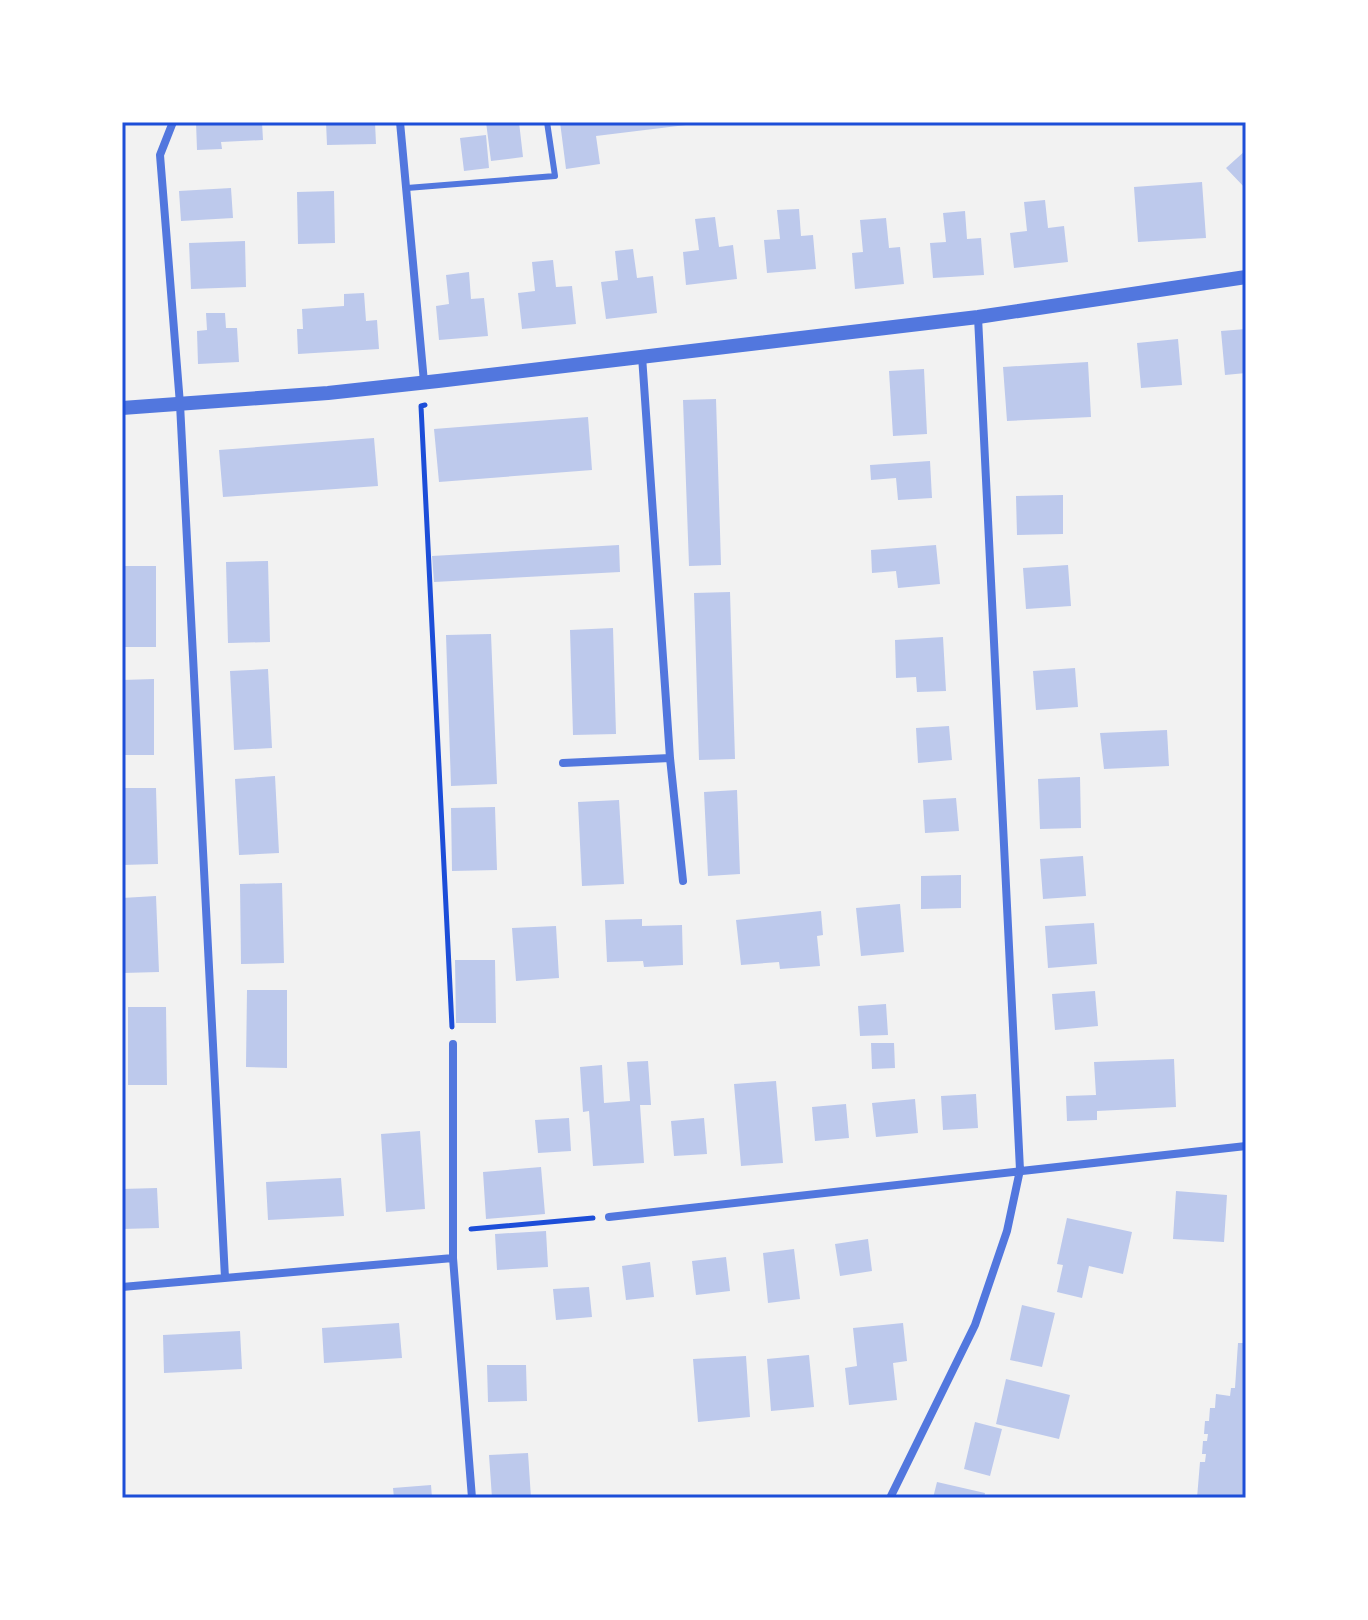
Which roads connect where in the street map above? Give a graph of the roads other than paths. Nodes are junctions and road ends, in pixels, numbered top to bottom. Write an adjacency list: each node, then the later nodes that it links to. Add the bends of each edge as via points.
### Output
1 (173, 122): 9 (street, via 160,155)
2 (400, 122): 4 (street)
3 (547, 122): 4 (lane, via 555,176)
4 (407, 188): 8 (street)
5 (1246, 277): 6 (street)
6 (978, 317): 7 (street); 16 (street)
7 (642, 356): 8 (street); 11 (street)
8 (431, 382): 9 (street)
9 (180, 404): 10 (street); 19 (street)
10 (122, 408)
11 (670, 758): 12 (street); 13 (street)
12 (563, 763)
13 (683, 881)
14 (453, 1044): 18 (street)
15 (1246, 1146): 16 (street)
16 (1020, 1170): 17 (street); 22 (street, via 1007,1231 975,1325)
17 (609, 1217)
18 (453, 1258): 19 (street); 21 (street)
19 (225, 1278): 20 (street)
20 (122, 1287)
21 (472, 1498)
22 (890, 1498)

